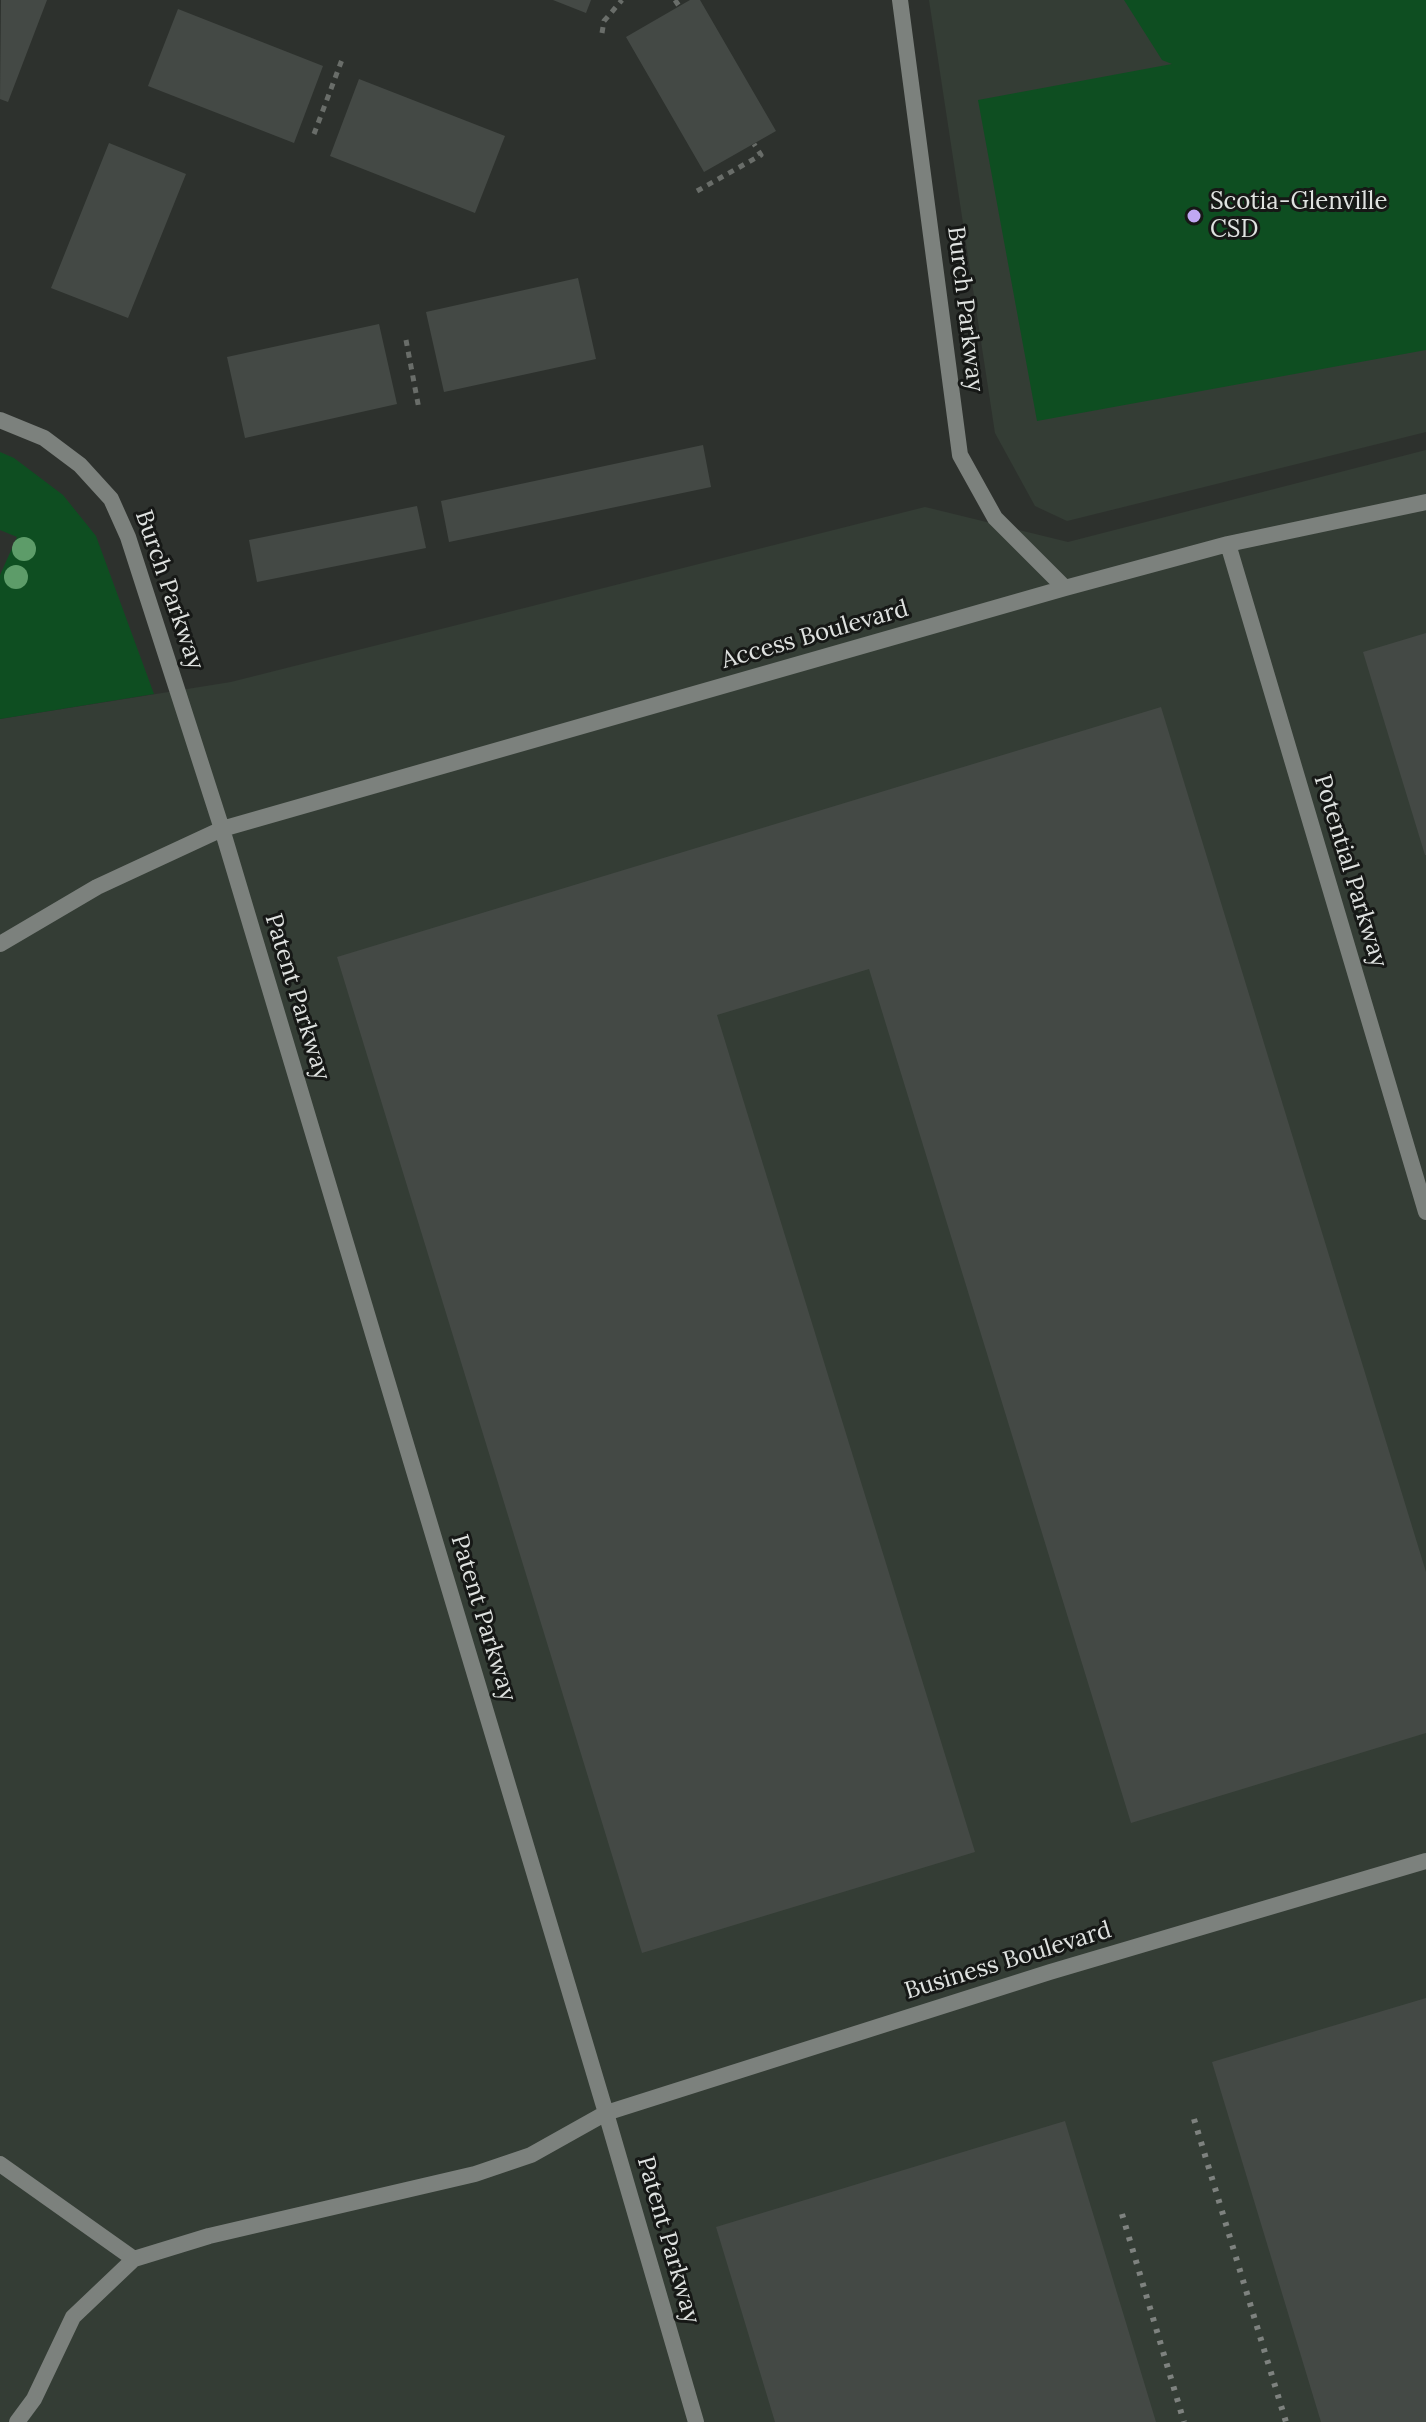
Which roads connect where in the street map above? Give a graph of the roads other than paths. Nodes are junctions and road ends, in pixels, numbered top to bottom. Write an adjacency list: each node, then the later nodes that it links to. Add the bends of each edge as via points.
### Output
1 (900, 0): 5 (lane, Burch Parkway, via 960,455 995,518)
2 (0, 420): 6 (lane, Burch Parkway, via 44,438 80,465 111,499)
3 (1426, 502): 4 (lane, Access Boulevard)
4 (1228, 544): 5 (lane, Access Boulevard); 8 (lane, Potential Parkway)
5 (1065, 588): 6 (lane, Access Boulevard)
6 (222, 829): 7 (lane, Access Boulevard, via 97,887); 10 (lane, Patent Parkway)
7 (0, 944)
8 (1426, 1212)
9 (1426, 1861): 10 (lane, Business Boulevard, via 1050,1972)
10 (606, 2113): 12 (lane, Business Boulevard, via 531,2155 475,2174 209,2236); 14 (lane, Patent Parkway)
11 (0, 2164): 12 (lane)
12 (134, 2259): 13 (lane, via 73,2317 34,2399)
13 (17, 2422)
14 (696, 2422)

